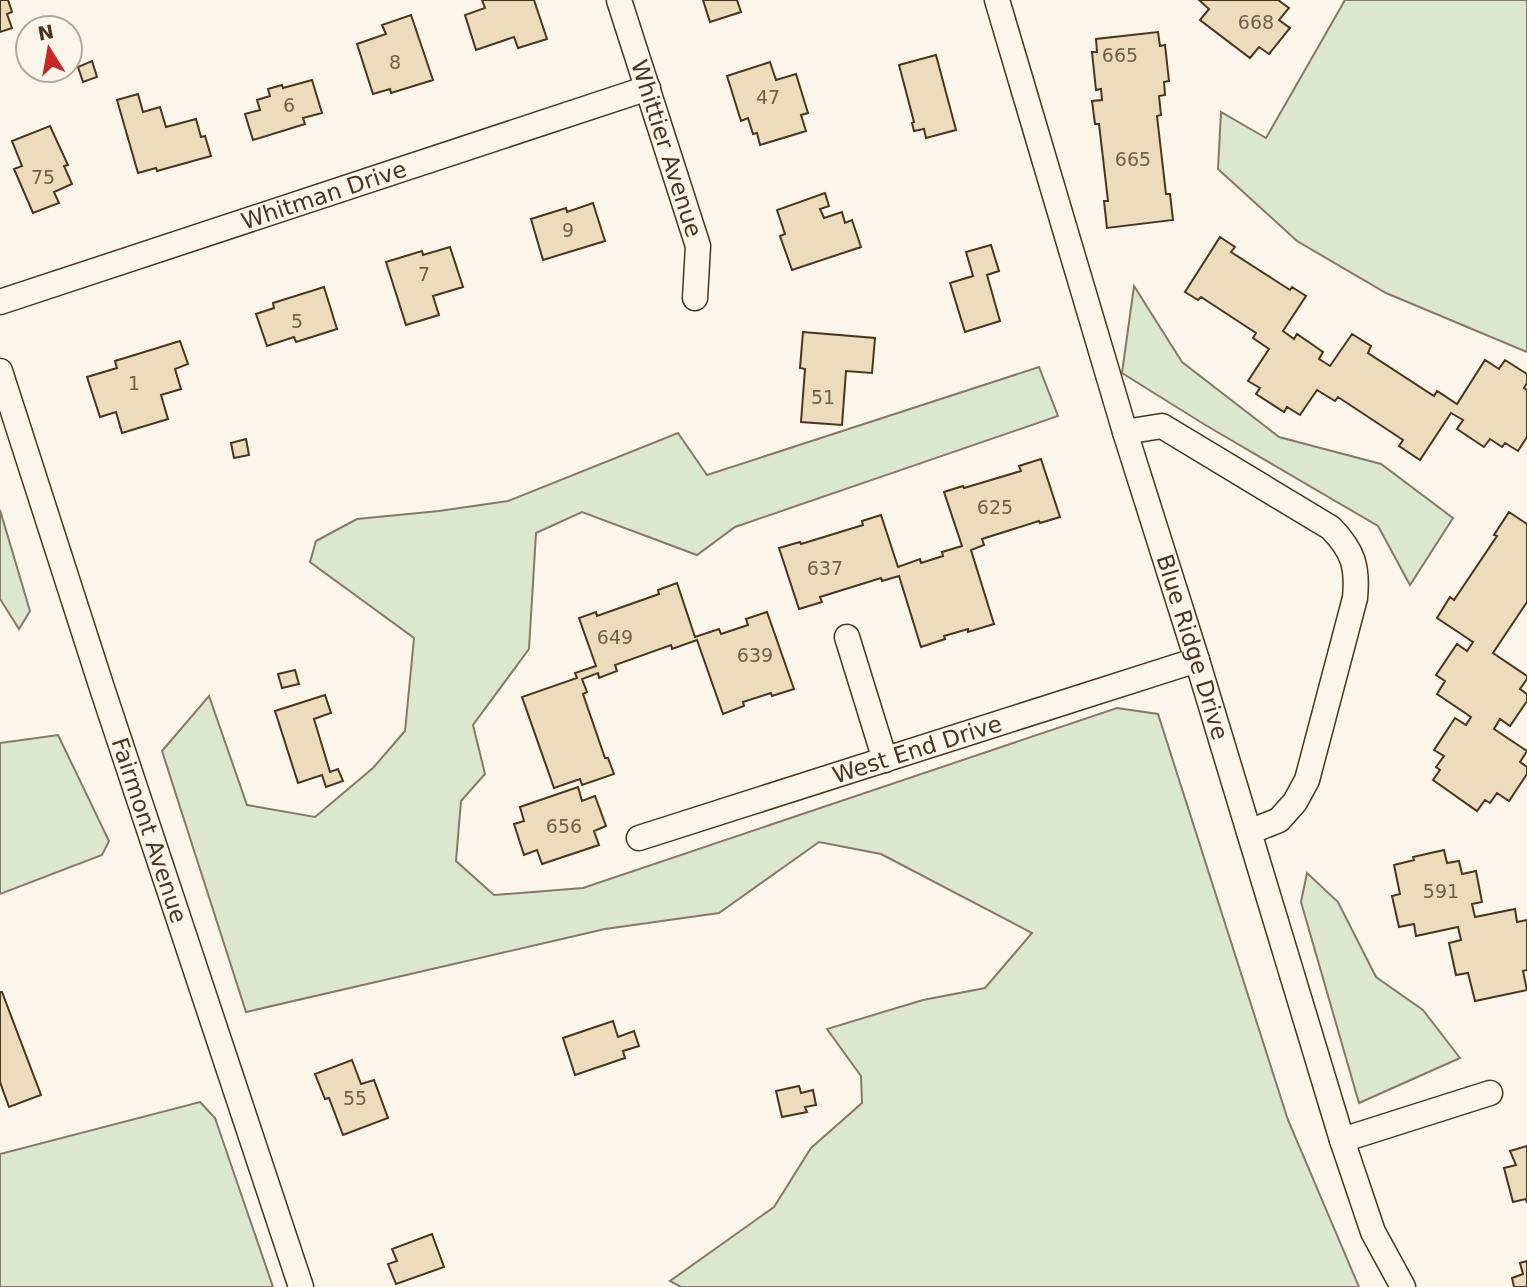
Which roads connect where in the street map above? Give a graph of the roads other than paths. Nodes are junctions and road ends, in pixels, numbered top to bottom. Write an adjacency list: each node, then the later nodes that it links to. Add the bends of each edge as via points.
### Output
1 (619, 0): 3 (street, Whittier Avenue)
2 (997, 0): 7 (street, Blue Ridge Drive)
3 (648, 88): 4 (street, Whittier Avenue, via 698,246); 5 (street, Whitman Drive)
4 (695, 298)
5 (0, 302)
6 (0, 371): 15 (street, Fairmont Avenue)
7 (1125, 432): 9 (street, Blue Ridge Drive); 11 (street, via 1162,426 1331,528 1353,558 1355,598 1307,780 1279,820)
8 (847, 637): 10 (street)
9 (1197, 660): 10 (street, West End Drive); 11 (street, Blue Ridge Drive)
10 (885, 760): 12 (street, West End Drive)
11 (1249, 832): 14 (street, Blue Ridge Drive)
12 (639, 838)
13 (1490, 1093): 14 (street)
14 (1342, 1140): 16 (street, Blue Ridge Drive, via 1373,1231)
15 (301, 1287)
16 (1403, 1287)

